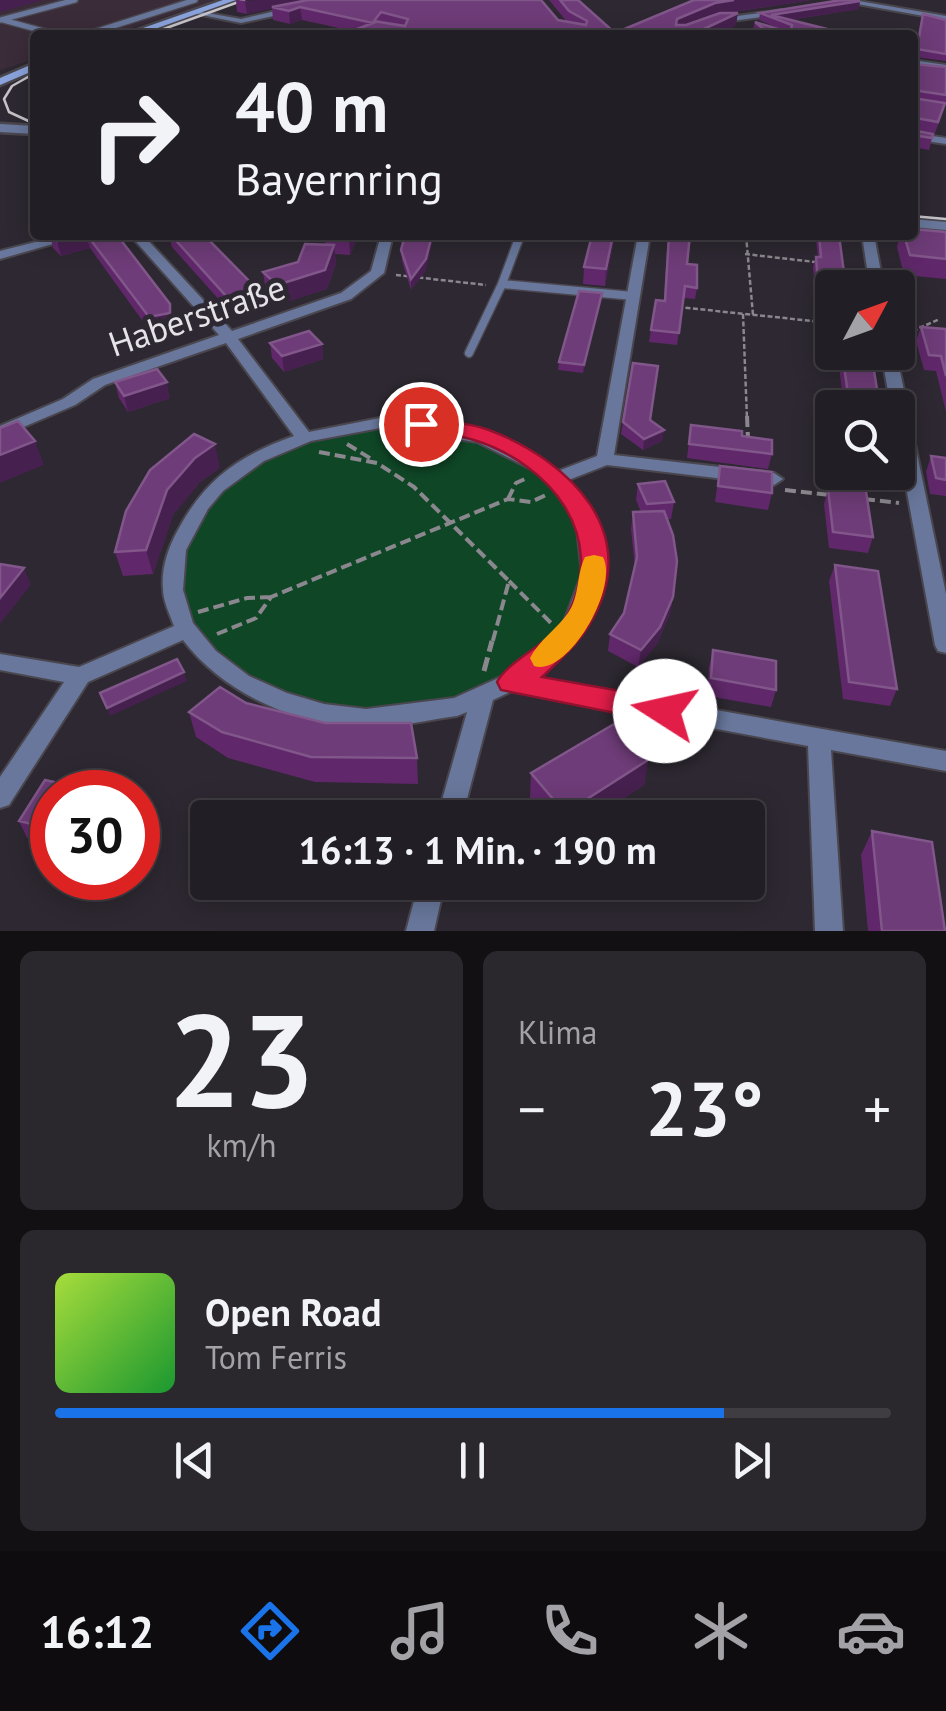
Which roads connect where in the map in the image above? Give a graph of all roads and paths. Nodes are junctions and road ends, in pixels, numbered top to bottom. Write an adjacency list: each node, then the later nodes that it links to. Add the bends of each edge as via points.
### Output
1 (75, 0): 10 (lane)
2 (195, 0): 14 (lane)
3 (232, 0): 7 (main road)
4 (839, 2): 11 (street)
5 (304, 7): 9 (street)
6 (788, 11): 8 (street)
7 (196, 14): 9 (street); 15 (main road)
8 (734, 18): 12 (street); 17 (street)
9 (253, 19): 16 (street, via 271,23)
10 (1, 20): 13 (lane)
11 (946, 21)
12 (761, 29)
13 (39, 30)
14 (101, 30)
15 (144, 30)
16 (249, 30)
17 (693, 30)
18 (918, 64): 20 (street)
19 (30, 68): 21 (main road)
20 (946, 68)
21 (0, 82)
22 (0, 128): 23 (street)
23 (30, 130)
24 (918, 137): 25 (street)
25 (946, 141)
26 (918, 213): 27 (street)
27 (946, 215)
28 (918, 224): 29 (street)
29 (946, 226)
30 (57, 240): 37 (street)
31 (141, 240): 50 (street)
32 (386, 240): 41 (street)
33 (518, 240): 42 (lane)
34 (643, 240): 43 (street)
35 (746, 240): 38 (path)
36 (869, 240): 40 (street)
37 (0, 254)
38 (746, 254): 39 (path); 46 (path)
39 (819, 262)
40 (874, 270)
41 (377, 274): 42 (path); 50 (street, Haberstraße, via 346,296)
42 (501, 285): 43 (lane); 51 (lane)
43 (633, 296): 56 (street)
44 (670, 306): 45 (path)
45 (744, 314): 46 (path); 58 (path)
46 (753, 315): 48 (path)
47 (940, 319): 49 (path)
48 (815, 321)
49 (915, 331)
50 (230, 338): 54 (street, Haberstraße, via 99,382); 55 (street)
51 (470, 353)
52 (892, 370): 64 (street)
53 (328, 431): 55 (street); 57 (path); 59 (street, via 380,423 453,428 522,452)
54 (0, 432)
55 (304, 437): 57 (path, via 306,448); 68 (street, via 256,458 200,506 180,542 173,574)
56 (605, 458): 58 (street); 59 (street)
57 (376, 463): 65 (path)
58 (750, 476): 60 (street)
59 (556, 477): 63 (path, via 516,483); 63 (path, via 531,502); 69 (street, via 579,504 593,537 594,576)
60 (774, 479): 61 (path, via 779,490)
61 (831, 496)
62 (849, 498): 64 (path)
63 (508, 499): 65 (path)
64 (919, 505): 70 (street)
65 (453, 523): 66 (path); 67 (path)
66 (509, 581): 69 (path); 74 (path, via 484,665)
67 (272, 597): 68 (path, via 247,598); 68 (path, via 256,618)
68 (187, 630): 72 (street); 74 (street, via 235,681 320,713 367,718 432,712)
69 (565, 638): 73 (street)
70 (946, 645)
71 (0, 662): 72 (street)
72 (80, 676): 77 (street)
73 (511, 682): 74 (street); 75 (street)
74 (483, 696): 78 (street)
75 (818, 740): 76 (street); 81 (street)
76 (946, 761)
77 (0, 798)
78 (454, 800)
79 (428, 900): 80 (street)
80 (420, 931)
81 (829, 931)

